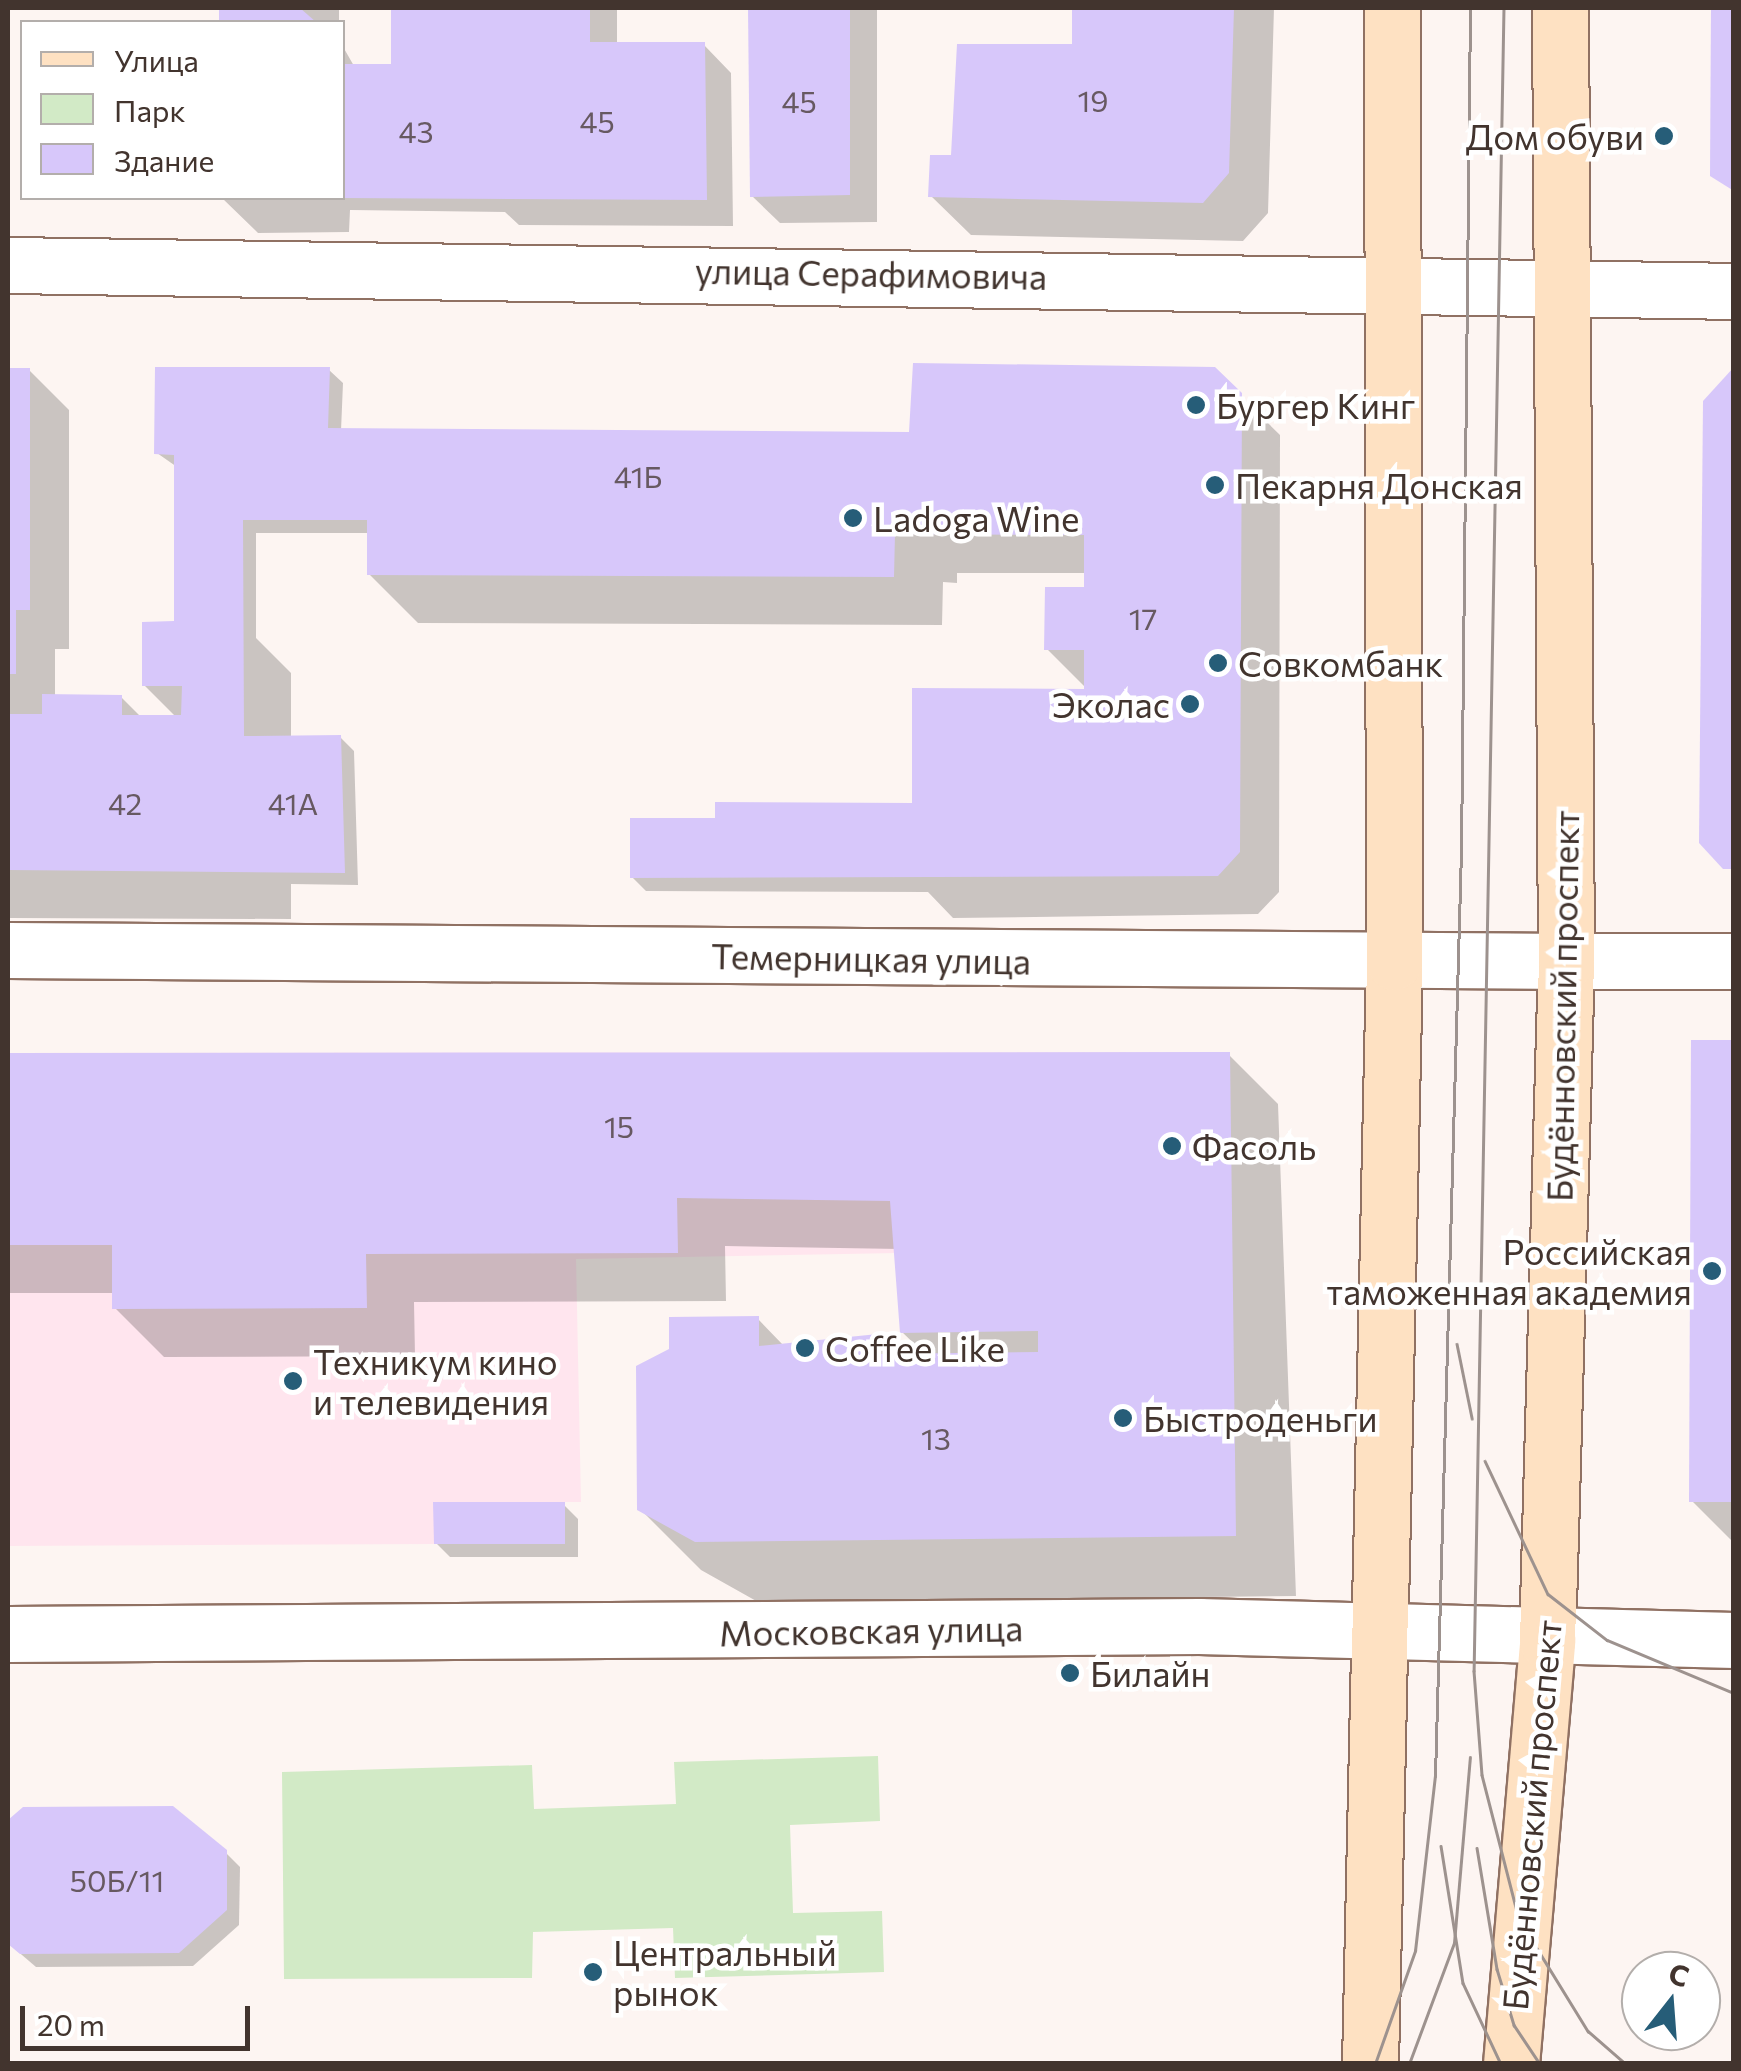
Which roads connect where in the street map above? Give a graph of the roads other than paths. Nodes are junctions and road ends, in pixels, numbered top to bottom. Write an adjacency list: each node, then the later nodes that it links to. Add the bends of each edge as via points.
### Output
1 (1392, 8): 6 (main road)
2 (1560, 8): 5 (main road, Будённовский проспект)
3 (8, 265): 6 (street, улица Серафимовича, via 1272,280)
4 (1734, 291): 5 (street, улица Серафимовича)
5 (1561, 292): 6 (street, улица Серафимовича); 8 (main road, Будённовский проспект)
6 (1388, 293): 10 (main road)
7 (8, 950): 10 (street, Темерницкая улица)
8 (1566, 961): 9 (street, Темерницкая улица); 10 (street, Темерницкая улица); 13 (main road, Будённовский проспект)
9 (1734, 961)
10 (1394, 962): 11 (main road)
11 (1377, 1630): 12 (street, Московская улица); 13 (street, Московская улица); 15 (main road)
12 (8, 1634)
13 (1547, 1640): 14 (street, Московская улица); 16 (main road, Будённовский проспект)
14 (1734, 1640)
15 (1370, 2064)
16 (1512, 2064)

